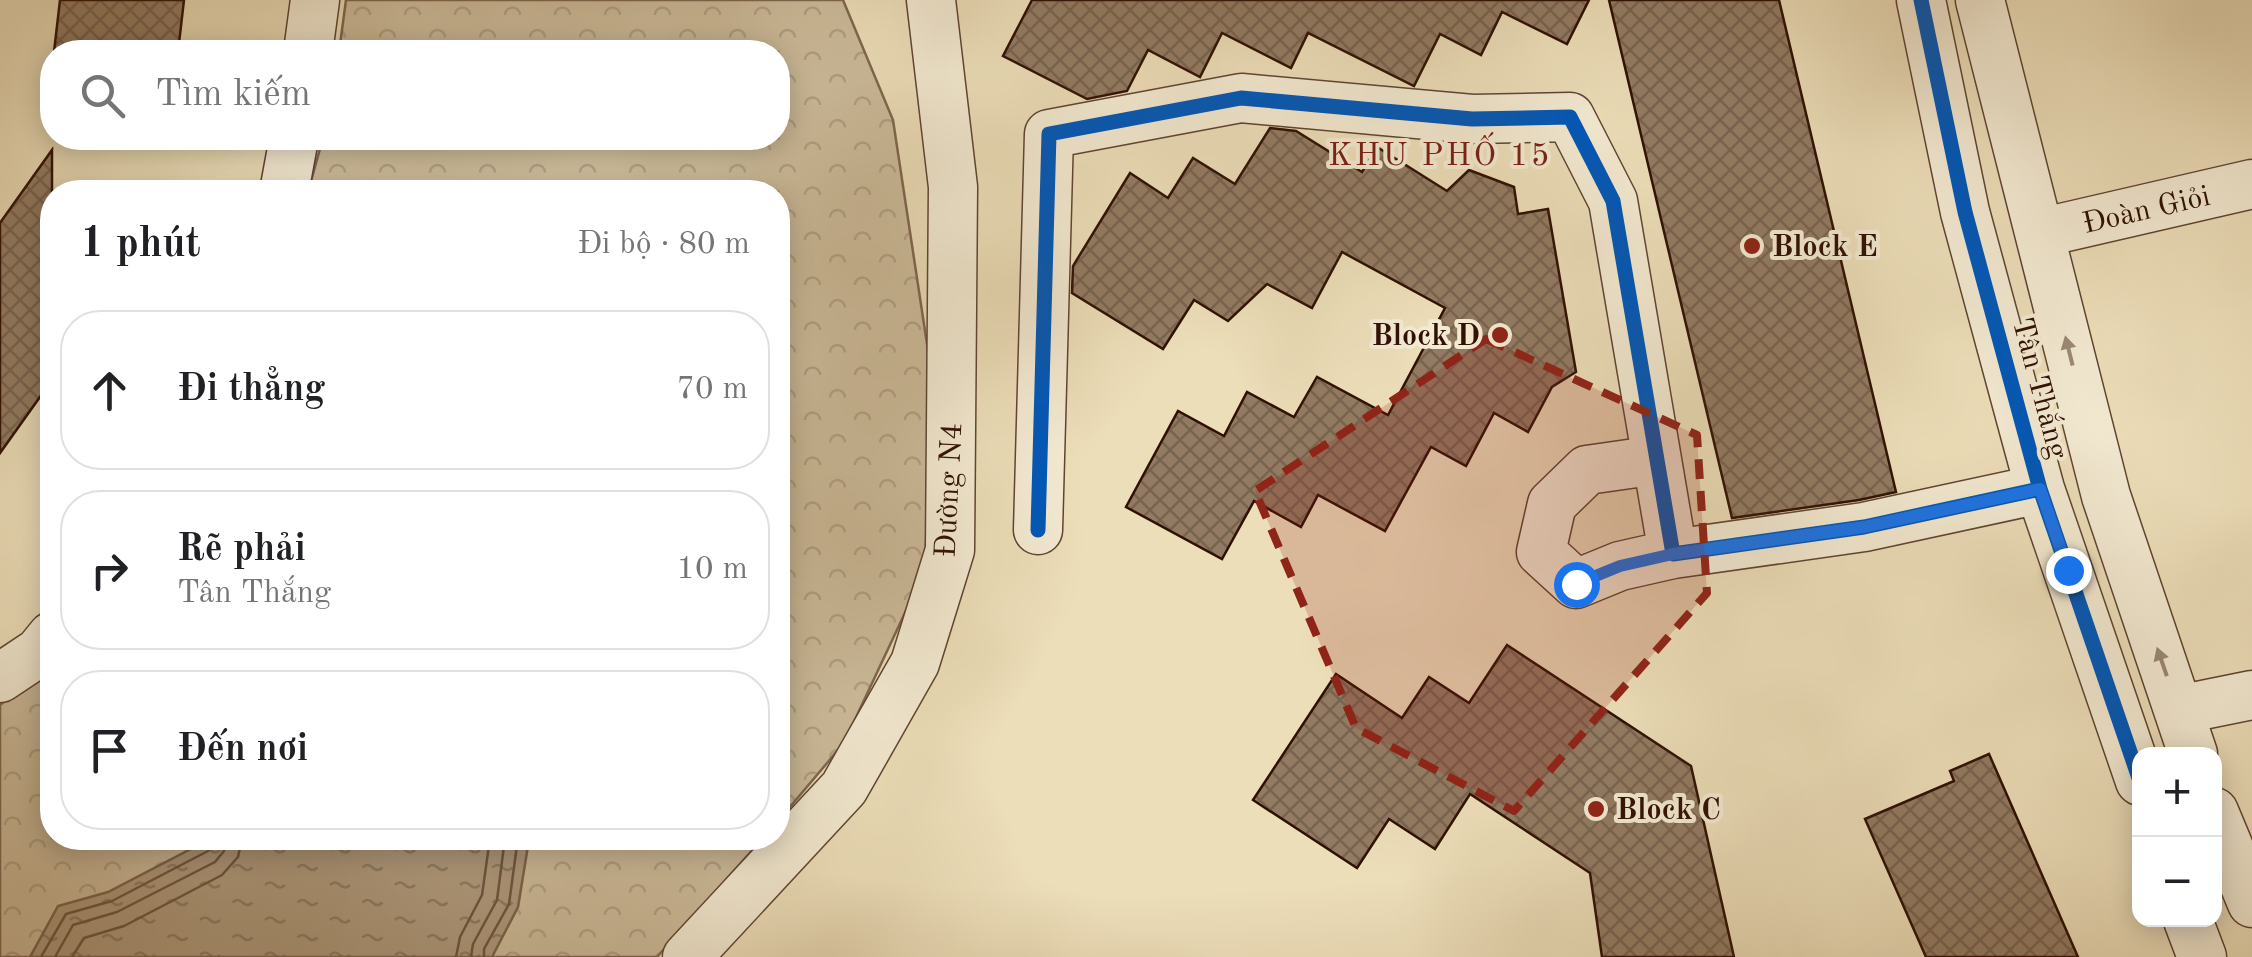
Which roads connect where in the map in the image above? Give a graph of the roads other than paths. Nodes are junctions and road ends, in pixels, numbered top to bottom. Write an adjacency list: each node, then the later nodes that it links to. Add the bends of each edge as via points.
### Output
1 (315, 0): 5 (street)
2 (931, 0): 21 (street, Đường N4, via 953,187 950,550 915,664 844,788)
3 (1921, 0): 11 (street, Tân Thắng, via 1965,212)
4 (1980, 0): 9 (street, Tân Thắng)
5 (310, 40)
6 (292, 150): 7 (street)
7 (286, 180)
8 (2252, 184): 9 (street, Đoàn Giỏi)
9 (2040, 234): 17 (street, Tân Thắng, one-way to 9, via 2106,496)
10 (1657, 460): 12 (street, via 1613,201 1570,117 1472,119 1241,98 1049,134); 13 (street); 13 (street, via 1586,470 1552,504 1541,552 1576,584)
11 (2040, 489): 13 (street, via 1864,527); 19 (street, Tân Thắng)
12 (1038, 530)
13 (1673, 554)
14 (40, 651): 15 (street)
15 (0, 678)
16 (2252, 696): 17 (street)
17 (2178, 710): 18 (street, Tân Thắng)
18 (2191, 747)
19 (2132, 758)
20 (2222, 831): 23 (street)
21 (790, 846)
22 (786, 850): 25 (street, Đường N4)
23 (2252, 903)
24 (2191, 927): 26 (street)
25 (687, 957)
26 (2202, 957)

